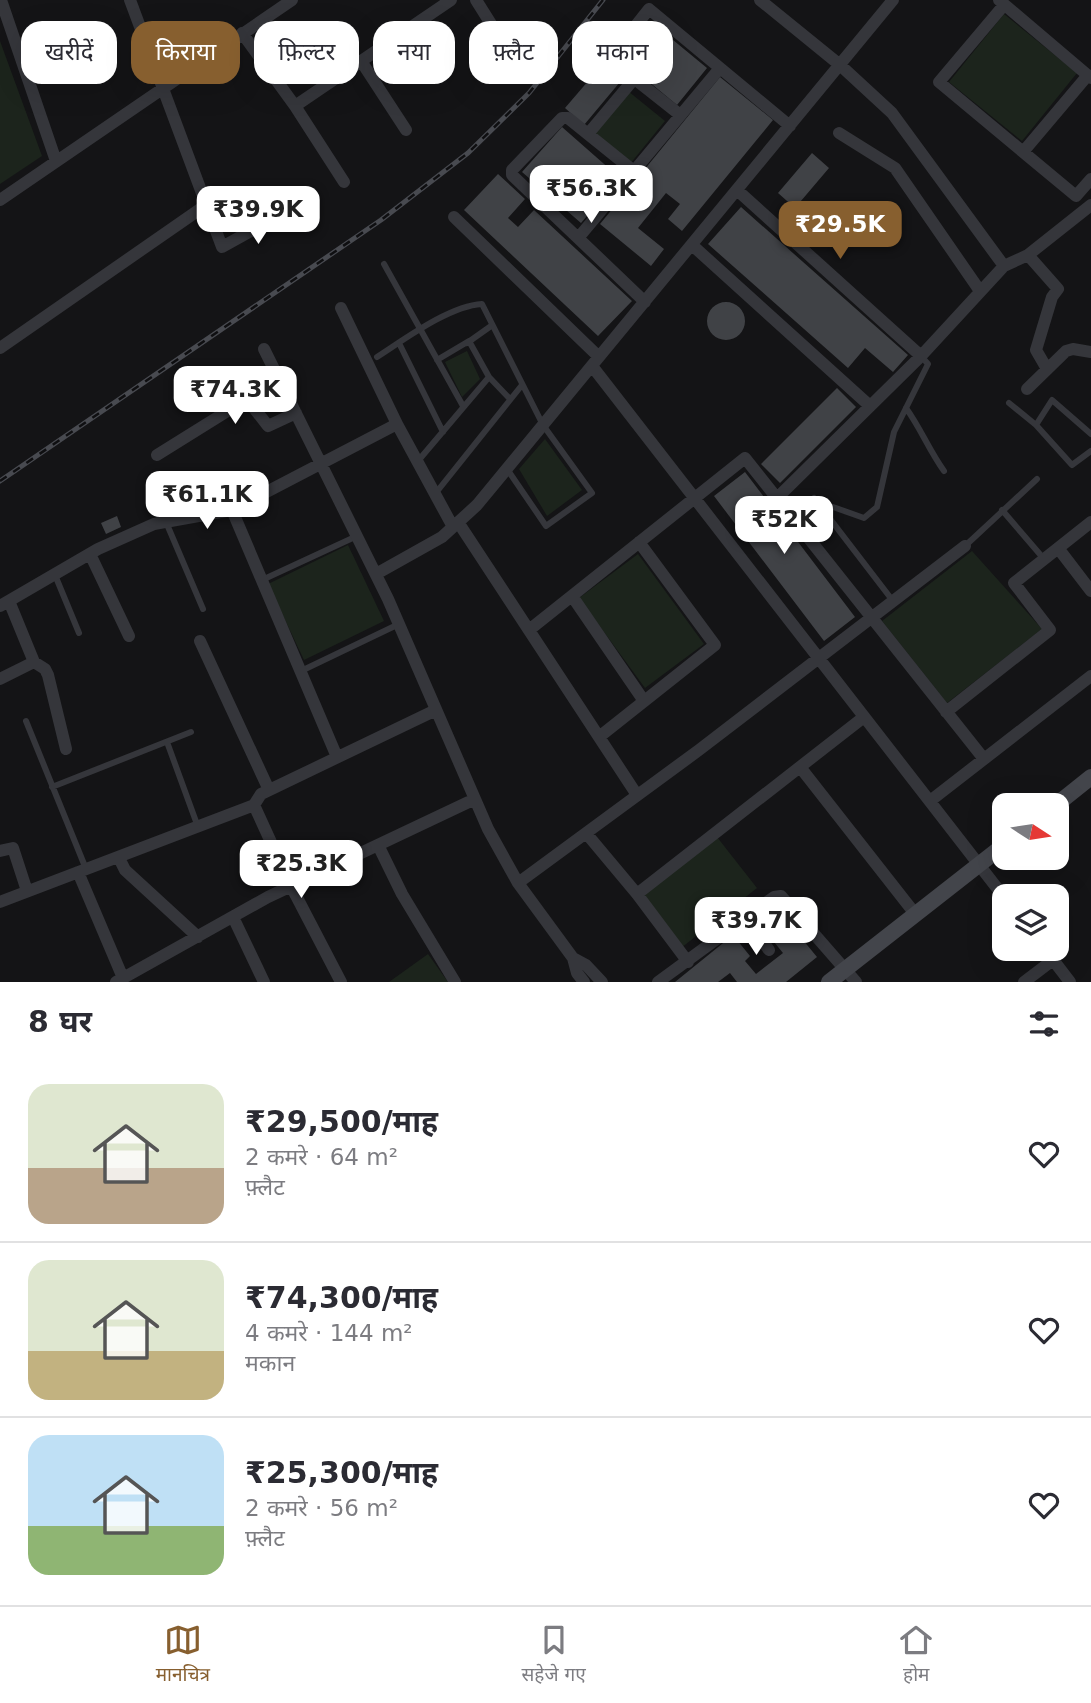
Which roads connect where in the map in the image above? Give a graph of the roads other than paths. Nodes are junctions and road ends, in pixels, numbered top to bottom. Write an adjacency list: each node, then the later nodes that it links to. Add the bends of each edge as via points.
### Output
1 (1, 0): 31 (street)
2 (130, 0): 23 (street)
3 (292, 0): 15 (street)
4 (451, 0): 10 (street)
5 (476, 0): 11 (street)
6 (760, 0): 9 (street)
7 (892, 0): 18 (street)
8 (1001, 2): 20 (street); 30 (street, via 939,82)
9 (775, 5): 18 (street)
10 (421, 21)
11 (489, 21)
12 (640, 21): 13 (street, via 649,9)
13 (663, 21)
14 (673, 29): 19 (street)
15 (242, 33): 23 (street); 24 (street)
16 (373, 53): 17 (street)
17 (360, 61): 24 (street); 27 (street)
18 (840, 65): 26 (street); 45 (street, via 892,113)
19 (720, 68): 25 (street); 26 (street)
20 (1089, 77): 30 (street)
21 (630, 84): 29 (street)
22 (641, 84): 25 (street)
23 (161, 89): 31 (street); 37 (street)
24 (295, 106): 34 (street)
25 (680, 114): 32 (street)
26 (790, 126): 35 (street)
27 (406, 130)
28 (839, 133): 46 (street, via 895,168)
29 (588, 134): 32 (street); 41 (street, via 562,118 512,170 512,175)
30 (1023, 152): 33 (street, via 1076,196)
31 (56, 161): 36 (street)
32 (635, 172): 41 (street)
33 (1091, 179)
34 (344, 182)
35 (737, 190): 42 (street); 56 (street)
36 (0, 200)
37 (205, 205): 39 (street, via 222,247); 53 (street)
38 (1091, 205): 43 (street)
39 (278, 216)
40 (454, 217): 59 (street)
41 (579, 237): 47 (street)
42 (692, 245): 47 (street); 66 (street)
43 (1028, 255): 45 (street); 60 (street, via 1058,289 1036,350)
44 (384, 264): 50 (lane)
45 (1004, 265): 46 (street)
46 (980, 291): 56 (street)
47 (645, 302): 59 (street)
48 (341, 308): 70 (street)
49 (491, 326): 50 (lane, via 482,304); 52 (lane); 62 (lane)
50 (420, 329): 51 (lane); 58 (lane)
51 (399, 343): 57 (lane); 73 (lane)
52 (465, 344): 58 (lane); 61 (lane, via 469,341)
53 (0, 348)
54 (264, 349): 69 (street)
55 (1091, 352): 60 (street, via 1069,350)
56 (921, 356): 66 (street); 68 (lane, via 928,364)
57 (377, 357)
58 (437, 360): 67 (lane)
59 (596, 361): 71 (street); 83 (street)
60 (1047, 369): 63 (street)
61 (489, 377): 64 (lane); 67 (lane)
62 (522, 385): 64 (lane); 71 (lane)
63 (1027, 389)
64 (510, 399): 82 (lane)
65 (1009, 403): 72 (lane)
66 (870, 406): 84 (street)
67 (463, 407): 73 (lane)
68 (906, 408): 80 (lane); 85 (lane, via 894,432 877,507 864,518)
69 (296, 413): 76 (street, via 268,426 250,403 242,402); 78 (street)
70 (397, 424): 77 (street); 78 (street)
71 (543, 425): 79 (street); 79 (lane, via 592,493 546,526)
72 (1036, 425): 74 (lane, via 1052,400); 75 (lane, via 1072,465)
73 (443, 432): 77 (lane)
74 (1091, 434)
75 (1091, 451)
76 (157, 455)
77 (418, 462): 82 (street)
78 (321, 464): 86 (street); 92 (street)
79 (507, 469): 91 (street)
80 (944, 471)
81 (1037, 479): 87 (lane)
82 (435, 494): 91 (street)
83 (694, 498): 84 (street, via 745,458); 93 (street); 112 (street)
84 (777, 498): 88 (street)
85 (821, 506): 88 (lane, via 814,498); 103 (lane)
86 (232, 510): 89 (street); 100 (street)
87 (1002, 510): 94 (lane); 97 (lane)
88 (792, 517): 106 (street)
89 (166, 522): 96 (street); 105 (lane)
90 (1091, 522): 95 (street)
91 (455, 525): 98 (street); 108 (street)
92 (356, 536): 98 (street); 100 (lane)
93 (639, 542): 102 (street); 117 (street, via 715,645)
94 (965, 546): 103 (street)
95 (1058, 548): 97 (street); 101 (street)
96 (90, 554): 99 (street); 110 (street)
97 (1044, 559): 119 (street, via 1014,583 1050,630)
98 (376, 574): 107 (street)
99 (55, 575): 104 (street); 109 (lane)
100 (262, 580): 114 (street)
101 (1091, 591)
102 (572, 596): 108 (street); 117 (street)
103 (894, 602): 106 (street)
104 (4, 603): 113 (street)
105 (203, 609)
106 (872, 618): 112 (street); 119 (street)
107 (399, 624): 114 (lane); 118 (street)
108 (529, 630): 123 (street)
109 (79, 633)
110 (129, 636)
111 (200, 641): 131 (street)
112 (819, 659): 120 (street); 132 (street)
113 (34, 662): 116 (street); 125 (street, via 48,675)
114 (301, 671): 126 (street)
115 (1091, 676): 127 (street)
116 (0, 678)
117 (644, 701): 123 (street)
118 (436, 710): 126 (street); 134 (street)
119 (946, 712): 127 (street)
120 (864, 717): 128 (street); 135 (street)
121 (26, 721): 130 (lane)
122 (191, 732): 124 (lane)
123 (599, 737): 132 (street)
124 (167, 742): 130 (lane); 137 (lane)
125 (66, 749)
126 (337, 757): 131 (street)
127 (984, 759): 135 (street)
128 (800, 767): 149 (street); 151 (street)
129 (1091, 777): 133 (main road)
130 (52, 787): 144 (lane)
131 (269, 790): 136 (street)
132 (637, 795): 138 (street)
133 (1069, 795)
134 (475, 799): 139 (street); 145 (street)
135 (930, 801): 143 (street)
136 (254, 805): 137 (street); 147 (street)
137 (198, 829): 142 (street)
138 (586, 833): 145 (street); 149 (street)
139 (378, 845): 147 (street); 164 (street)
140 (0, 851): 148 (street, via 13,848)
141 (992, 855): 143 (main road)
142 (119, 858): 144 (street); 154 (street, via 125,870)
143 (979, 865): 146 (street); 151 (main road)
144 (82, 871): 148 (street); 161 (street)
145 (518, 883): 156 (street)
146 (994, 884)
147 (291, 886): 152 (street); 163 (street)
148 (27, 891): 150 (street)
149 (638, 894): 159 (street)
150 (0, 902)
151 (916, 915): 160 (main road)
152 (233, 917): 154 (street); 162 (street)
153 (746, 919): 155 (street); 159 (street); 160 (street, via 781,896)
154 (198, 937): 161 (street)
155 (769, 950)
156 (573, 958): 165 (street); 166 (street)
157 (1052, 961): 169 (street)
158 (1054, 961): 170 (street)
159 (688, 962): 167 (street)
160 (851, 976): 168 (main road)
161 (119, 980)
162 (264, 982)
163 (341, 982)
164 (455, 982)
165 (584, 982)
166 (601, 982)
167 (658, 982)
168 (829, 982)
169 (1024, 982)
170 (1070, 982)

